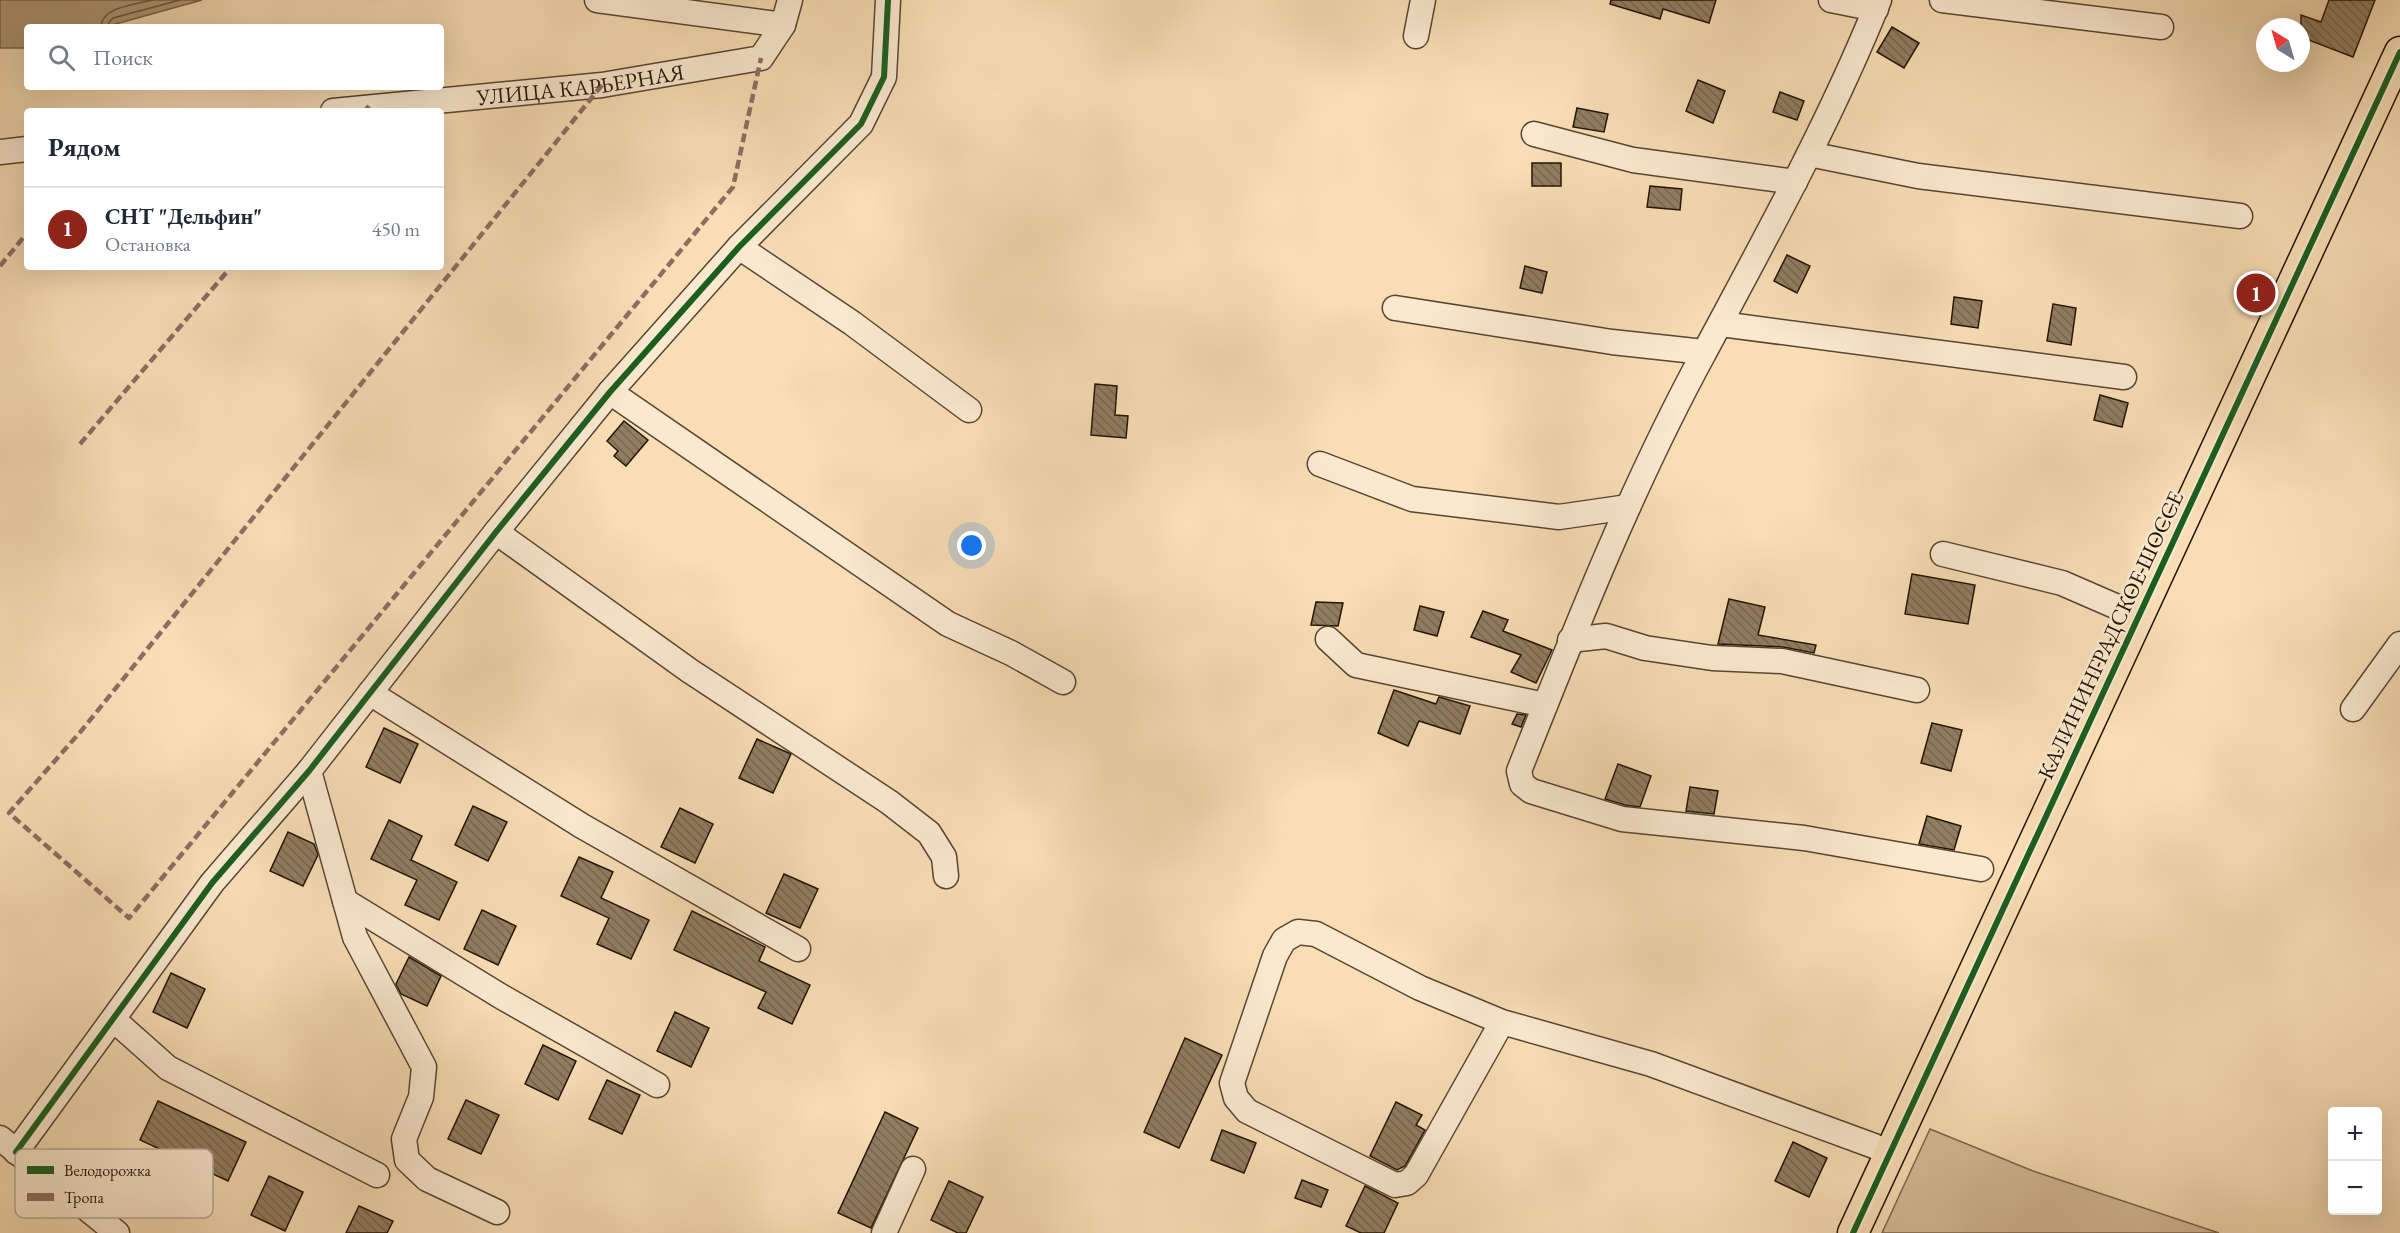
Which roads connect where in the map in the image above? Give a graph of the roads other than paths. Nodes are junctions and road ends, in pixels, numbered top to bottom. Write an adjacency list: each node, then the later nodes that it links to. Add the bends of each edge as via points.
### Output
1 (597, 0): 8 (street)
2 (790, 0): 8 (street, УЛИЦА КАРЬЕРНАЯ)
3 (888, 0): 19 (street, via 884,77 861,124)
4 (1423, 0): 10 (street)
5 (1831, 0): 7 (street)
6 (1942, 0): 9 (street)
7 (1877, 4): 16 (street)
8 (783, 25): 12 (street, УЛИЦА КАРЬЕРНАЯ, via 761,58 602,85)
9 (2161, 27)
10 (1416, 36)
11 (2400, 52): 30 (main road, КАЛИНИНГРАДСКОЕ ШОССЕ)
12 (364, 108)
13 (1534, 134): 17 (street, via 1633,160)
14 (24, 149): 15 (street)
15 (0, 152)
16 (1809, 154): 17 (street); 18 (street, via 1918,176)
17 (1795, 182): 21 (street)
18 (2240, 216)
19 (739, 247): 24 (street); 25 (street, via 852,323)
20 (1395, 308): 22 (street, via 1612,342)
21 (1721, 324): 22 (street); 23 (street)
22 (1704, 352): 27 (street)
23 (2124, 377)
24 (610, 392): 28 (street); 34 (street, via 948,624)
25 (969, 411)
26 (1320, 464): 27 (street, via 1412,499 1559,517)
27 (1628, 507): 32 (street)
28 (496, 532): 36 (street); 41 (street, via 690,671 889,802 929,833 944,857)
29 (1943, 554): 30 (street, via 2062,583)
30 (2138, 616): 48 (main road, КАЛИНИНГРАДСКОЕ ШОССЕ)
31 (1328, 639): 37 (street, via 1356,665)
32 (1570, 640): 35 (street, via 1606,636 1667,652 1782,661); 37 (street)
33 (2400, 644): 38 (street)
34 (1063, 682)
35 (1917, 690)
36 (370, 693): 39 (street); 43 (street, via 582,826)
37 (1545, 705): 40 (street, via 1519,771 1522,784 1532,791 1623,819 1804,838)
38 (2353, 709)
39 (309, 771): 42 (street); 44 (street, via 212,883)
40 (1981, 868)
41 (946, 876)
42 (345, 901): 46 (street); 51 (street, via 355,937 424,1067 421,1097 404,1139 407,1160 427,1179)
43 (798, 949)
44 (114, 1020): 47 (street); 50 (street, via 168,1068)
45 (1502, 1022): 45 (street, via 1416,1175 1395,1185 1247,1111 1236,1098 1232,1083 1275,956 1284,940 1298,932 1316,934 1420,988); 48 (street, via 1650,1065)
46 (657, 1085)
47 (8, 1145)
48 (1889, 1154): 55 (main road, КАЛИНИНГРАДСКОЕ ШОССЕ)
49 (914, 1169): 54 (street)
50 (377, 1175)
51 (497, 1212)
52 (98, 1218): 53 (street)
53 (117, 1233)
54 (884, 1233)
55 (1853, 1233)

